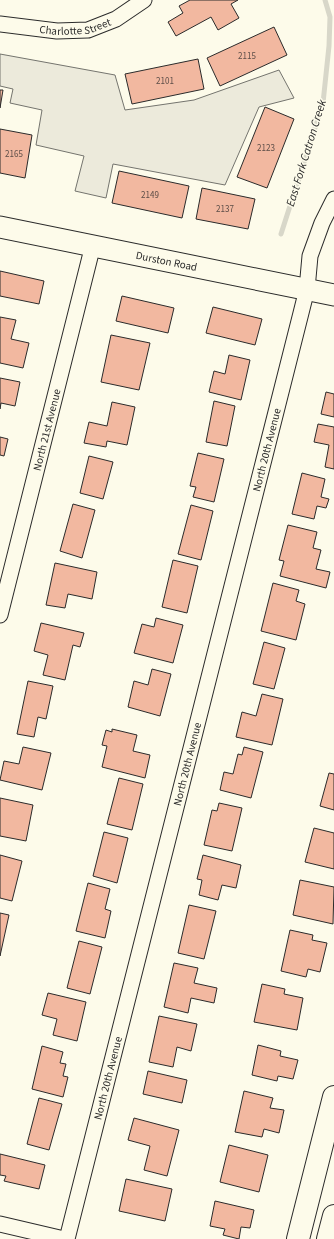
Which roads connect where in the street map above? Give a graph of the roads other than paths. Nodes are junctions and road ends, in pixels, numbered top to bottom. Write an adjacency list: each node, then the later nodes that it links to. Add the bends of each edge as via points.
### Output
1 (144, 0): 2 (street, Charlotte Street, via 116,19 88,30 57,31)
2 (0, 24)
3 (334, 199): 6 (street, North 20th Avenue, via 310,256)
4 (0, 227): 5 (main road, Durston Road)
5 (93, 245): 6 (main road, Durston Road); 8 (street, North 21st Avenue)
6 (307, 289): 7 (main road, Durston Road); 13 (street, North 20th Avenue)
7 (334, 294)
8 (0, 615)
9 (334, 1097): 14 (main road)
10 (334, 1216): 15 (main road)
11 (0, 1224): 12 (street)
12 (64, 1239)
13 (67, 1239)
14 (298, 1239)
15 (328, 1239)

